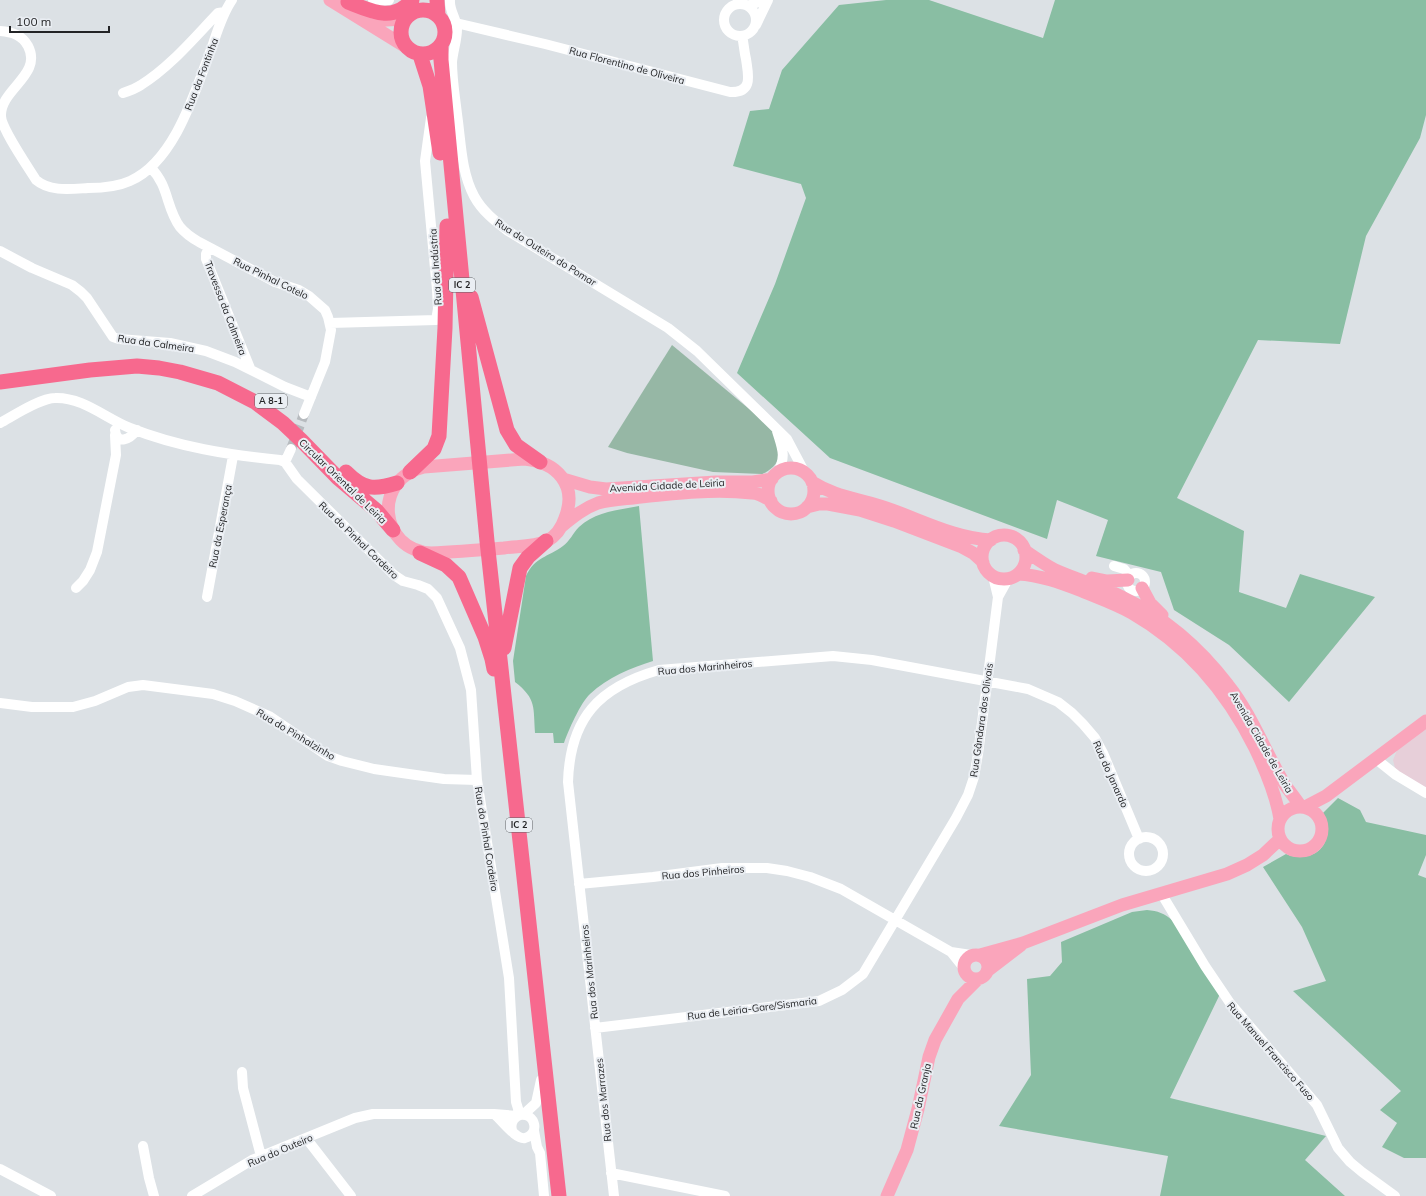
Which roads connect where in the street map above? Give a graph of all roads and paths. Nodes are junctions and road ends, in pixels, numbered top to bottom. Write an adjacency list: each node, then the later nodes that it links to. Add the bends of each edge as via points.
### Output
1 (330, 0): 20 (main road)
2 (373, 0): 3 (street)
3 (389, 0)
4 (437, 0): 14 (highway, IC 2)
5 (450, 0): 15 (street, Rua do Outeiro do Pomar, via 451,12)
6 (763, 0): 11 (street)
7 (768, 0): 16 (street)
8 (231, 1): 13 (street, Rua da Fontinha)
9 (346, 1): 12 (highway, via 383,14)
10 (731, 3): 11 (street); 18 (street, via 725,13 724,23 728,32)
11 (748, 6): 16 (street, via 756,17)
12 (413, 8): 14 (highway); 20 (highway, via 401,26 400,33)
13 (225, 12): 22 (street, via 218,13 154,76 140,86); 24 (street, Rua da Fontinha, via 190,108 162,156)
14 (438, 16): 19 (highway, IC 2, via 445,34)
15 (456, 23): 18 (street, Rua Florentino de Oliveira, via 730,92 742,90 748,82); 37 (street, Rua do Outeiro do Pomar, via 452,75 462,155 469,184 485,211 508,231 668,328 697,351)
16 (755, 26): 18 (street)
17 (0, 31): 24 (street, Rua da Fontinha, via 17,34 27,43 32,56 24,78 3,103 1,117 41,185 54,188 114,186 130,182)
18 (742, 36)
19 (441, 45): 21 (highway, via 432,53); 25 (highway, IC 2)
20 (406, 47): 21 (highway)
21 (420, 55): 23 (highway, IC 2, via 428,75)
22 (123, 93)
23 (434, 108): 26 (highway, IC 2); 29 (street, Rua da Indústria, via 430,119 426,161 437,290 436,320)
24 (151, 168): 27 (street, Rua Pinhal Cotelo, via 161,181 180,227 188,236)
25 (453, 187): 45 (highway, via 469,290 504,424 516,444); 70 (highway, IC 2)
26 (447, 226): 46 (highway, via 439,436 434,449); 72 (highway, IC 2)
27 (209, 248): 29 (street, Rua Pinhal Cotelo, via 274,282 309,296 324,310); 30 (street, Travessa da Calmeira, via 206,259)
28 (0, 251): 30 (street, Rua da Calmeira, via 72,285 87,298 113,337 194,347)
29 (330, 322): 33 (street, via 325,362)
30 (250, 368): 33 (street, Rua da Calmeira, via 276,383)
31 (0, 372): 50 (highway, Circular Oriental de Leiria / A 8-1, via 120,357 162,358 202,367 231,378 273,403 352,479 372,488)
32 (0, 382): 54 (highway, Circular Oriental de Leiria / A 8-1, via 137,366 180,372 218,383 255,402 283,423 338,478 377,511)
33 (312, 397): 34 (street)
34 (304, 414)
35 (114, 420): 36 (street, via 81,403 54,398 46,399); 38 (street); 39 (street)
36 (0, 423)
37 (777, 429): 47 (street, via 784,456); 48 (street, Rua do Outeiro do Pomar, via 787,439)
38 (137, 430): 40 (street); 43 (street)
39 (115, 435): 40 (street, via 120,439); 42 (street)
40 (127, 439): 42 (street)
41 (291, 449): 44 (street)
42 (116, 455): 65 (street, via 97,552 90,570)
43 (233, 456): 44 (street); 67 (street, Rua da Esperança)
44 (285, 462): 76 (street, Rua do Pinhal Cordeiro, via 297,479 394,575 403,581 428,589 437,598 460,648 471,690)
45 (540, 462): 46 (main road, via 524,459 497,460 424,467); 49 (main road, via 552,468)
46 (410, 472): 50 (main road)
47 (774, 476): 48 (main road, via 784,469 792,468); 49 (main road, Avenida Cidade de Leiria, via 753,482 606,489); 51 (main road, via 769,488)
48 (809, 477): 52 (main road, via 813,495); 55 (main road, via 836,494 881,506 968,537)
49 (563, 479): 53 (main road, via 568,489 569,508)
50 (397, 483): 54 (main road, via 390,495 388,508)
51 (771, 501): 52 (main road, via 778,509 788,513 798,512); 53 (main road, Avenida Cidade de Leiria, via 760,494 724,492 611,500 587,508)
52 (807, 507): 59 (main road, via 828,504 866,512 962,547)
53 (562, 526): 56 (main road, Avenida Cidade de Leiria)
54 (393, 530): 58 (main road, via 402,541)
55 (991, 540): 57 (main road, via 1010,536 1021,544); 59 (main road, via 983,552)
56 (546, 541): 58 (main road, via 532,545); 70 (highway, via 520,568)
57 (1024, 550): 61 (main road, Avenida Cidade de Leiria); 63 (main road, via 1024,566)
58 (420, 553): 72 (highway, via 446,565 461,581 490,652)
59 (982, 562): 62 (main road)
60 (1114, 566): 64 (street, via 1124,569)
61 (1064, 574): 64 (main road, via 1107,581); 69 (main road, Avenida Cidade de Leiria, via 1126,599)
62 (993, 576): 63 (main road, via 1001,579); 68 (street, Rua Gândara dos Olivais)
63 (1013, 576): 68 (street, Rua Gândara dos Olivais); 81 (main road, Avenida Cidade de Leiria, via 1029,574 1055,581 1115,605 1156,629 1190,657 1216,686 1245,728 1275,794)
64 (1129, 578): 66 (street, via 1128,586 1132,590 1138,591)
65 (76, 588)
66 (1142, 588): 69 (main road, via 1150,603)
67 (207, 597)
68 (998, 597): 71 (street, Rua Gândara dos Olivais)
69 (1183, 636): 79 (main road, Avenida Cidade de Leiria, via 1219,674 1239,700 1286,786)
70 (502, 667): 115 (highway, IC 2)
71 (987, 680): 82 (street, Rua do Janardo, via 1028,689 1058,702 1083,724 1103,753); 86 (street, Rua dos Marinheiros, via 872,660 833,656 659,670 632,678 611,690 583,719 568,763); 88 (street, Rua Gândara dos Olivais, via 978,754 968,795)
72 (499, 687): 97 (highway, IC 2)
73 (0, 703): 76 (street, Rua do Pinhalzinho, via 32,707 73,707 143,685 213,694 269,716 328,756 342,761 374,769 444,779)
74 (1426, 720): 75 (main road)
75 (1376, 759): 77 (street); 78 (main road)
76 (477, 780): 99 (street, Rua do Pinhal Cordeiro, via 509,978 516,1102)
77 (1426, 793)
78 (1326, 796): 79 (main road); 80 (main road)
79 (1303, 807): 80 (main road, via 1313,810); 81 (main road, via 1289,810)
80 (1319, 816): 84 (main road, via 1323,832 1315,846 1300,851)
81 (1280, 819): 83 (main road)
82 (1139, 839)
83 (1280, 839): 84 (main road); 85 (main road)
84 (1290, 849): 85 (main road)
85 (1263, 855): 87 (main road, Rua da Granja, via 1227,874)
86 (579, 884): 88 (street, Rua dos Pinheiros, via 722,868 767,868 826,882); 95 (street, Rua dos Marinheiros)
87 (1161, 893): 89 (main road, Rua da Granja, via 1122,905); 119 (street, Rua Manuel Francisco Fuso, via 1230,1003 1317,1105 1338,1148 1350,1162)
88 (895, 919): 90 (street, Rua dos Pinheiros); 95 (street, Rua de Leiria-Gare/Sismaria, via 863,974 842,990 819,1001)
89 (1023, 943): 91 (main road, Rua da Granja); 93 (main road, Rua da Granja)
90 (951, 952): 91 (street, Rua dos Pinheiros); 92 (street, Rua dos Pinheiros)
91 (976, 955): 92 (main road, via 966,960); 93 (main road, via 986,960 988,968)
92 (964, 970): 93 (main road, via 970,978); 94 (main road, Rua da Granja)
93 (983, 975): 94 (main road, Rua da Granja)
94 (958, 999): 118 (main road, Rua da Granja, via 932,1048 909,1144)
95 (595, 1028): 108 (street, Rua dos Marrazes)
96 (242, 1072): 106 (street, via 243,1088)
97 (541, 1080): 99 (street, via 536,1103); 114 (highway, IC 2)
98 (494, 1114): 99 (street, Rua do Outeiro); 100 (street); 102 (street, Rua do Outeiro, via 372,1114 355,1118)
99 (520, 1115): 100 (street, via 512,1123); 101 (street, via 531,1117)
100 (512, 1130): 103 (street, via 518,1137)
101 (534, 1131): 103 (street); 105 (street)
102 (306, 1138): 106 (street, Rua do Outeiro); 112 (street)
103 (525, 1138): 105 (street)
104 (143, 1146): 110 (street)
105 (537, 1147): 113 (street)
106 (261, 1156): 111 (street, Rua do Outeiro)
107 (0, 1169): 109 (street)
108 (611, 1173): 116 (street, Rua dos Marrazes); 117 (street)
109 (51, 1196)
110 (154, 1196)
111 (192, 1196)
112 (351, 1196)
113 (544, 1196)
114 (553, 1196)
115 (559, 1196)
116 (614, 1196)
117 (726, 1196)
118 (887, 1196)
119 (1394, 1196)

